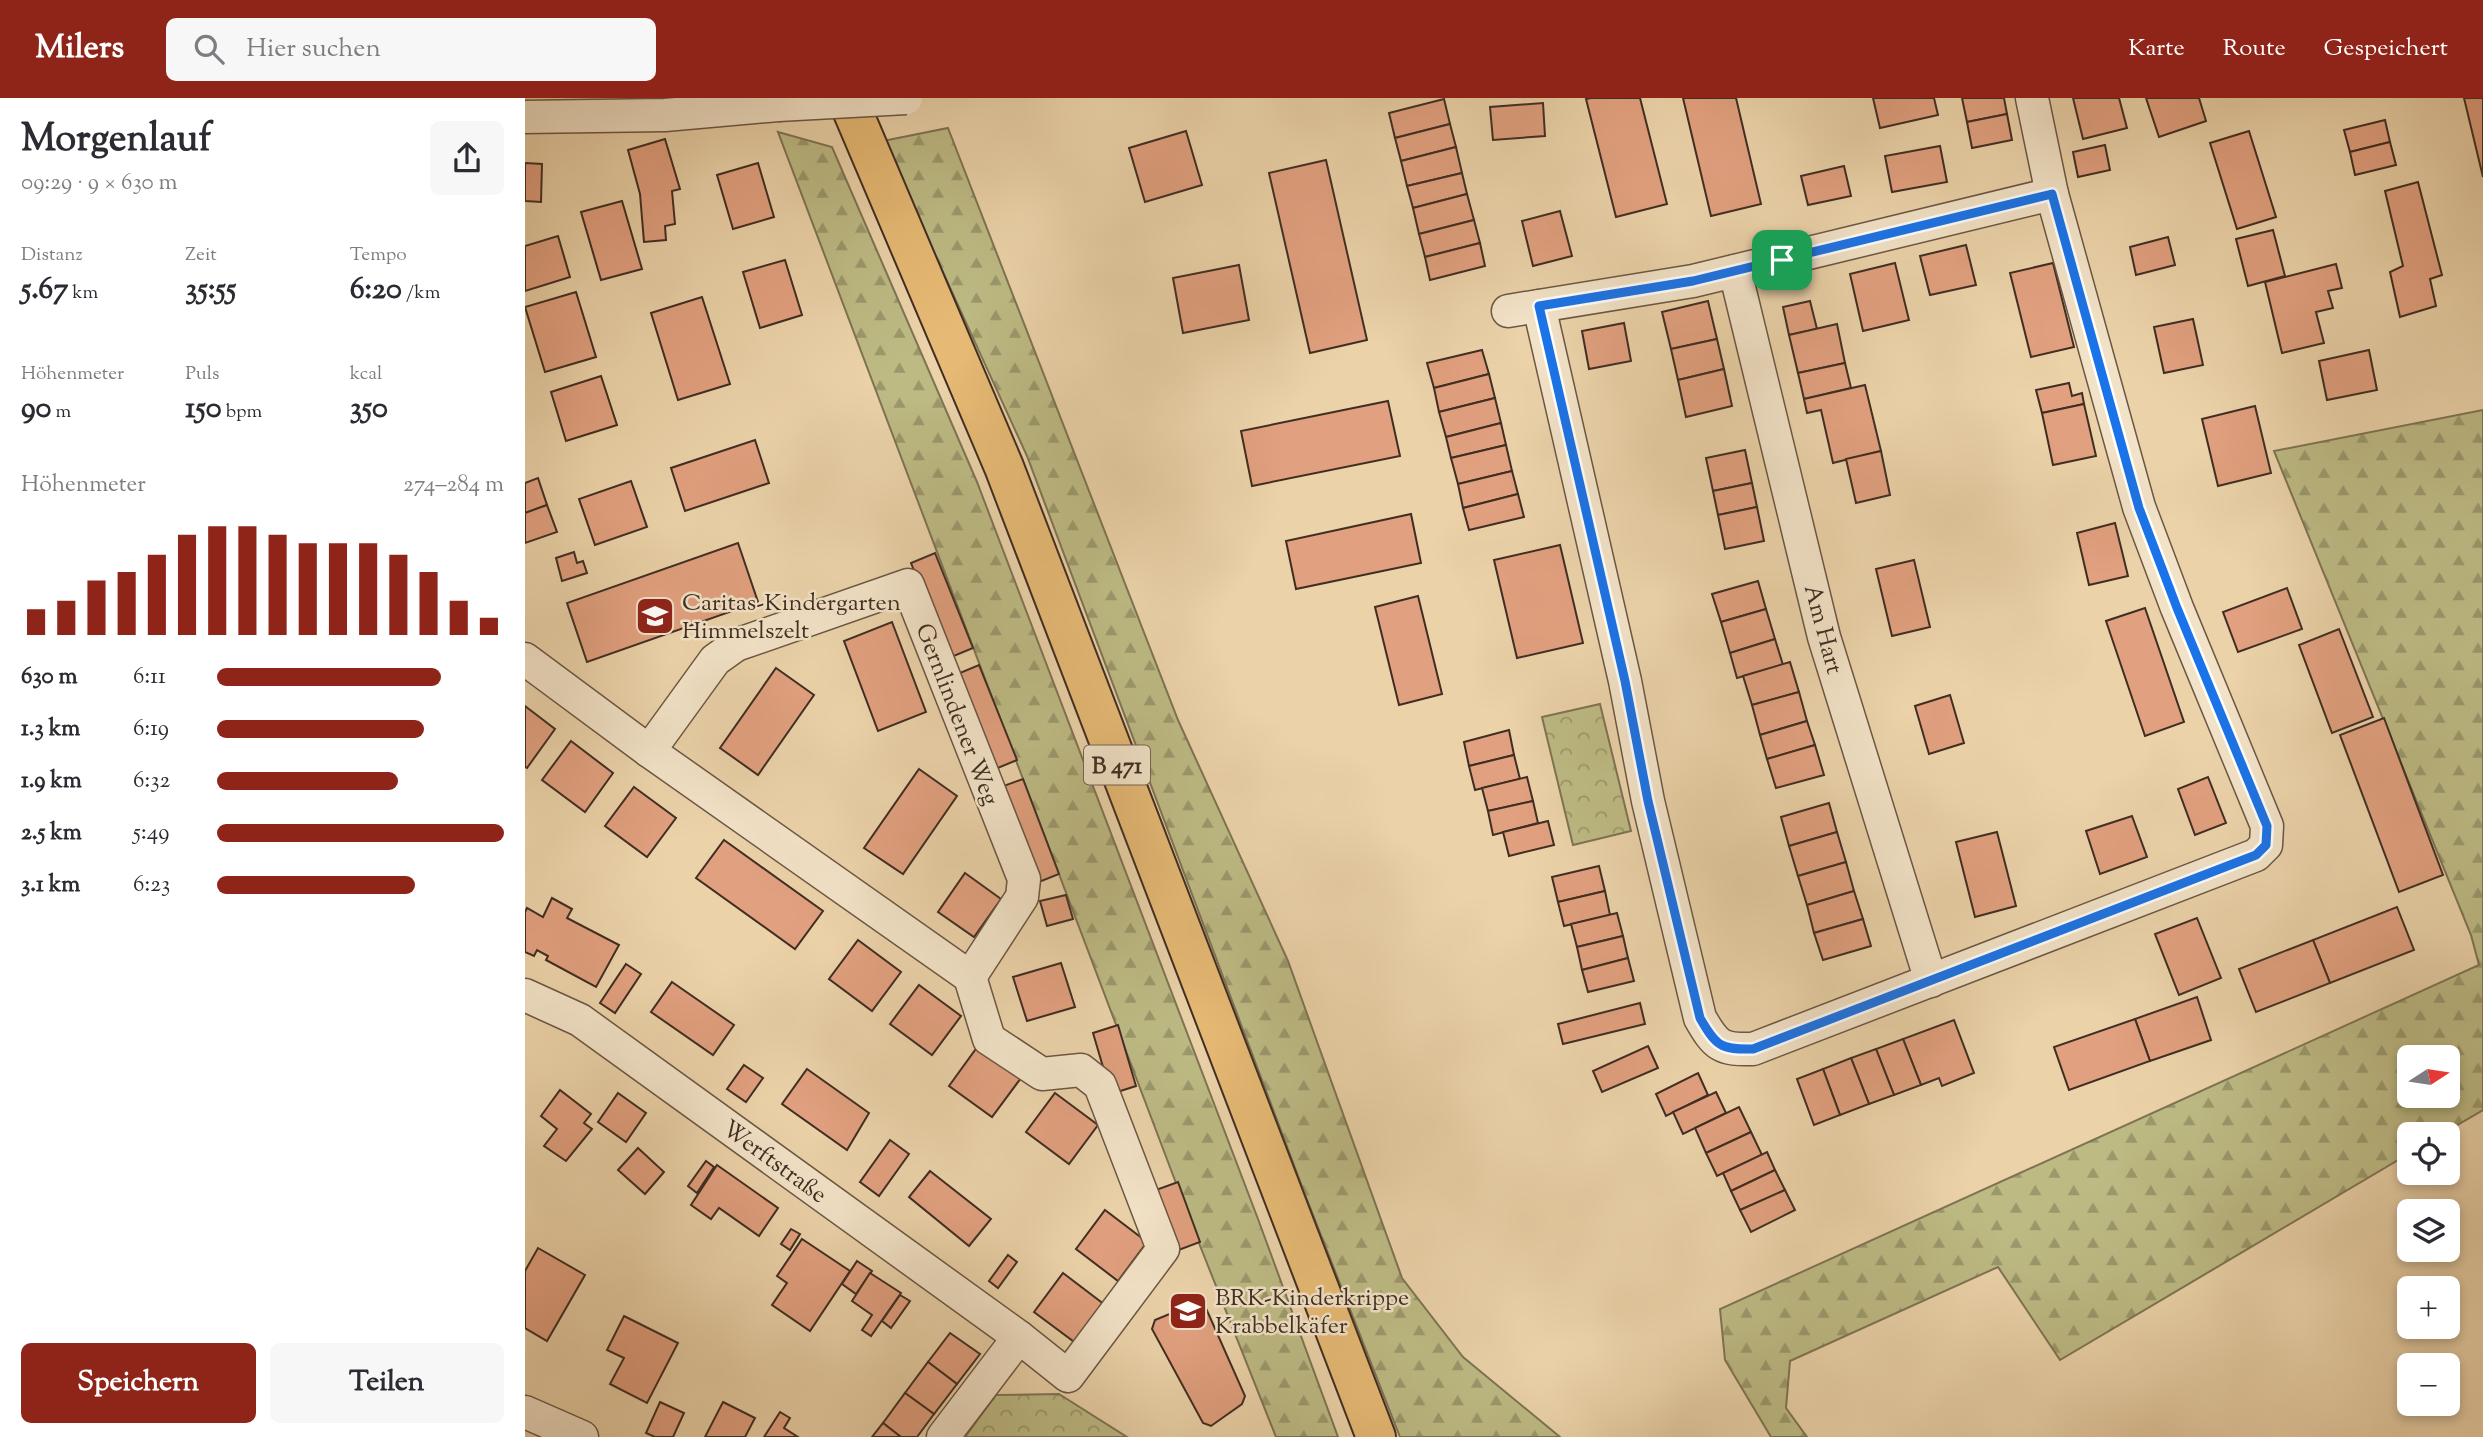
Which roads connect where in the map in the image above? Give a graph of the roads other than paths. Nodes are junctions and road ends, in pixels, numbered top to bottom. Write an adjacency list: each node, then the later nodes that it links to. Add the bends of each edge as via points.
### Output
1 (847, 98): 19 (highway, B 471, via 1004,467)
2 (906, 98): 4 (street, bridge, via 665,114)
3 (2032, 98): 6 (street)
4 (555, 107): 5 (street)
5 (525, 117)
6 (2052, 194): 7 (street); 13 (street, via 2139,508 2267,826 2266,845 2256,855)
7 (1735, 271): 8 (street); 13 (street, Am Hart, via 1824,637)
8 (1539, 306): 9 (street); 13 (street, via 1648,801 1700,1018 1711,1037 1730,1050 1753,1049)
9 (1509, 311)
10 (525, 659): 11 (street)
11 (649, 751): 12 (street); 12 (street, Gernlindener Weg, via 715,660 736,646 908,585 1024,879 1022,897)
12 (970, 977): 15 (street, Werftstraße, via 989,1039 1042,1074 1081,1070 1100,1085 1163,1249 1068,1376)
13 (1931, 981)
14 (525, 995): 15 (street, Werftstraße, via 580,1020)
15 (1019, 1337): 18 (street)
16 (525, 1412): 17 (street)
17 (582, 1437)
18 (943, 1437)
19 (1376, 1437)

